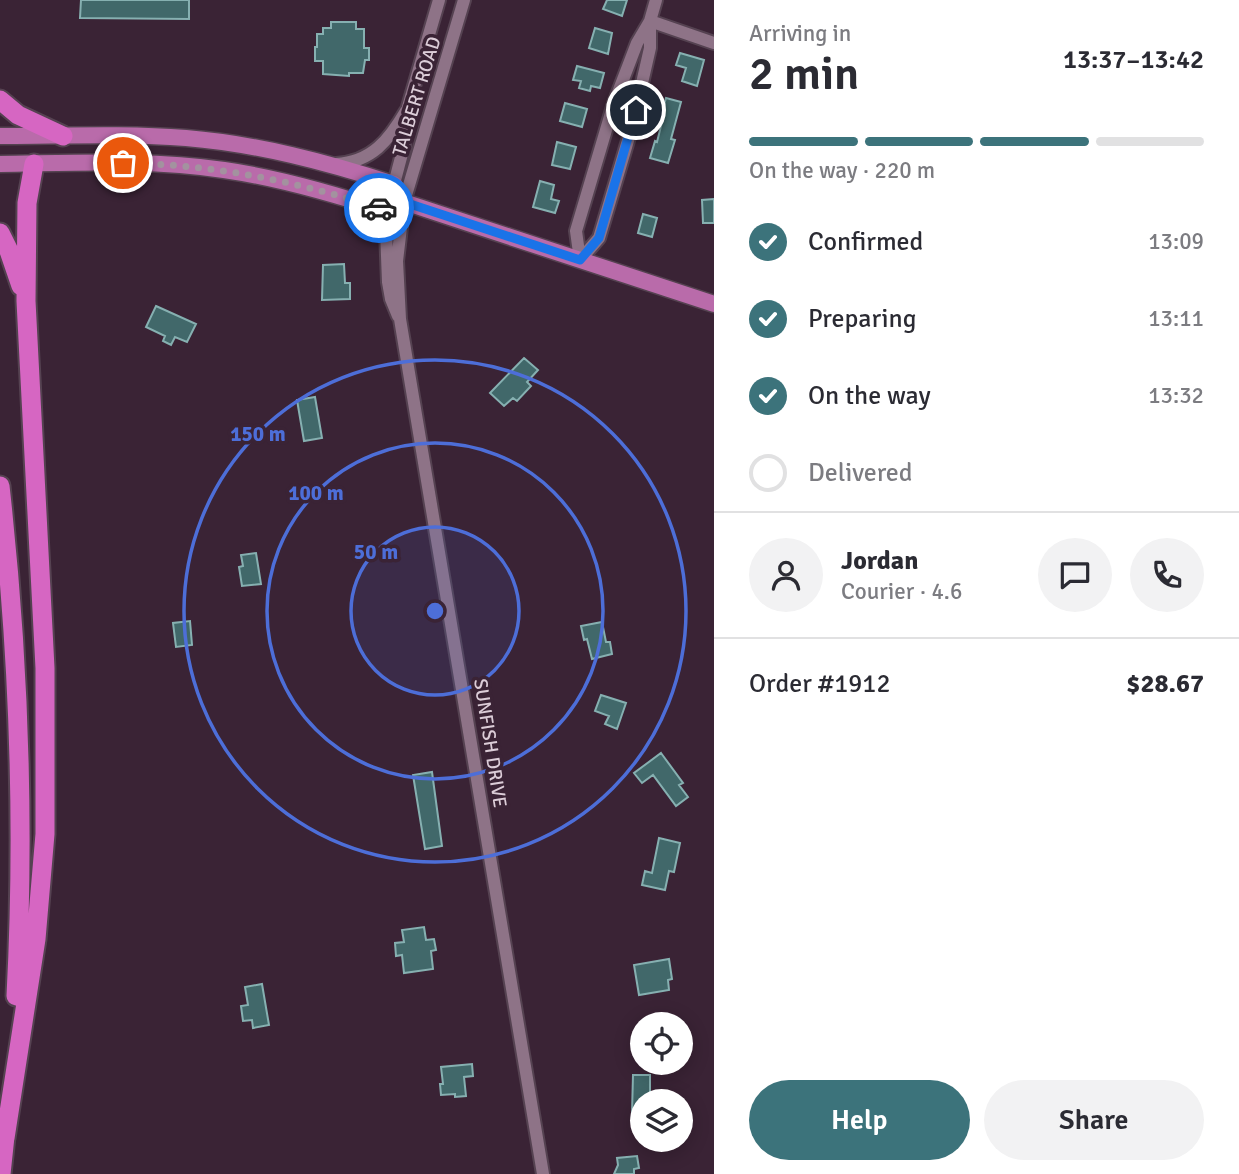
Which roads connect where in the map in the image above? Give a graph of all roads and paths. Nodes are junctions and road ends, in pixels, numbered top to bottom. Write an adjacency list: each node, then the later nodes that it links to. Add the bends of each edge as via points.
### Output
1 (439, 0): 7 (street, TALBERT ROAD)
2 (463, 0): 14 (street, TALBERT ROAD)
3 (656, 0): 4 (street)
4 (650, 21): 5 (street); 17 (street, via 618,91 576,231); 17 (street, via 650,48 632,127 599,238)
5 (714, 43)
6 (0, 100): 9 (highway, via 18,116)
7 (408, 107): 12 (street, via 388,139 372,154 355,162); 13 (street, TALBERT ROAD)
8 (0, 136): 9 (main road)
9 (63, 136): 12 (main road, via 206,140)
10 (0, 164): 11 (main road)
11 (34, 164): 15 (main road, via 143,163 224,170 304,186); 18 (highway, via 27,203)
12 (331, 164): 13 (main road)
13 (394, 184): 14 (main road); 15 (street, SUNFISH DRIVE)
14 (404, 202): 15 (main road); 17 (main road); 20 (street, SUNFISH DRIVE, via 397,261)
15 (389, 212): 20 (street, SUNFISH DRIVE, via 386,267)
16 (0, 233): 18 (highway)
17 (580, 260): 19 (main road)
18 (26, 301): 22 (highway, via 45,668 46,822 36,939)
19 (714, 304)
20 (400, 319): 24 (street, SUNFISH DRIVE)
21 (0, 486): 22 (highway, via 15,647 21,831 17,978)
22 (5, 1138): 23 (highway)
23 (1, 1174)
24 (543, 1174)

